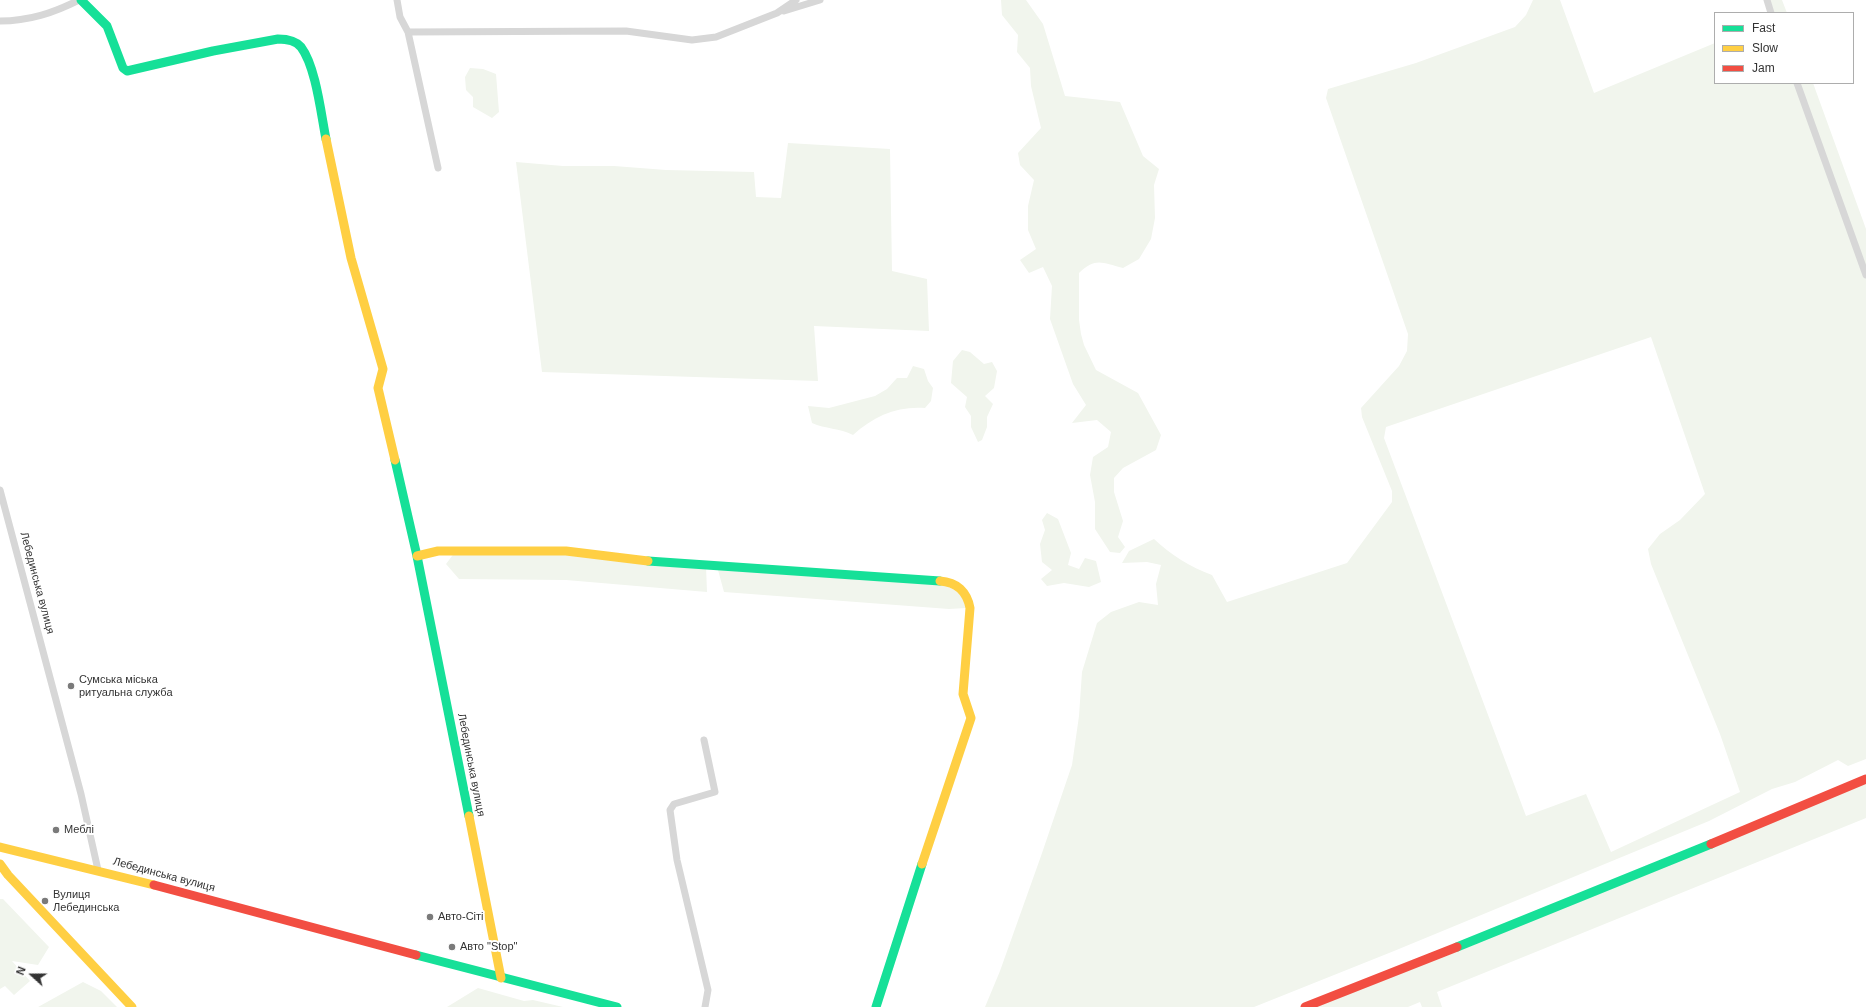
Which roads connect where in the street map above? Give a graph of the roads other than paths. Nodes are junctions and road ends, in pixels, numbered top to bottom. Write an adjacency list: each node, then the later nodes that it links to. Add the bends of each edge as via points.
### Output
1 (80, 0): 8 (street, via 40,17); 14 (street, Лебединська вулиця, via 107,26 123,68 127,71 278,39 287,39 300,46 311,68 352,258 383,368 378,388)
2 (397, 0): 9 (street, via 400,17)
3 (796, 0): 7 (street)
4 (820, 0): 7 (street)
5 (1767, 0): 6 (street)
6 (1771, 12)
7 (777, 13): 9 (street, via 716,37 692,40 626,31)
8 (0, 21)
9 (408, 32): 11 (street)
10 (1797, 84): 12 (street)
11 (438, 168)
12 (1866, 275)
13 (0, 490): 19 (street, Лебединська вулиця, via 81,794)
14 (417, 556): 20 (street, Лебединська вулиця); 24 (street, via 438,552 566,551 718,567 943,581 962,588 968,596 970,608 962,694 971,718)
15 (704, 740): 23 (street, via 715,792 674,804 670,810 677,860 708,990)
16 (1866, 779): 25 (street, via 1618,883)
17 (0, 847): 19 (street, Лебединська вулиця)
18 (0, 864): 21 (street)
19 (98, 870): 20 (street, Лебединська вулиця)
20 (501, 978): 22 (street, Лебединська вулиця)
21 (132, 1007)
22 (617, 1007)
23 (705, 1007)
24 (876, 1007)
25 (1305, 1007)

